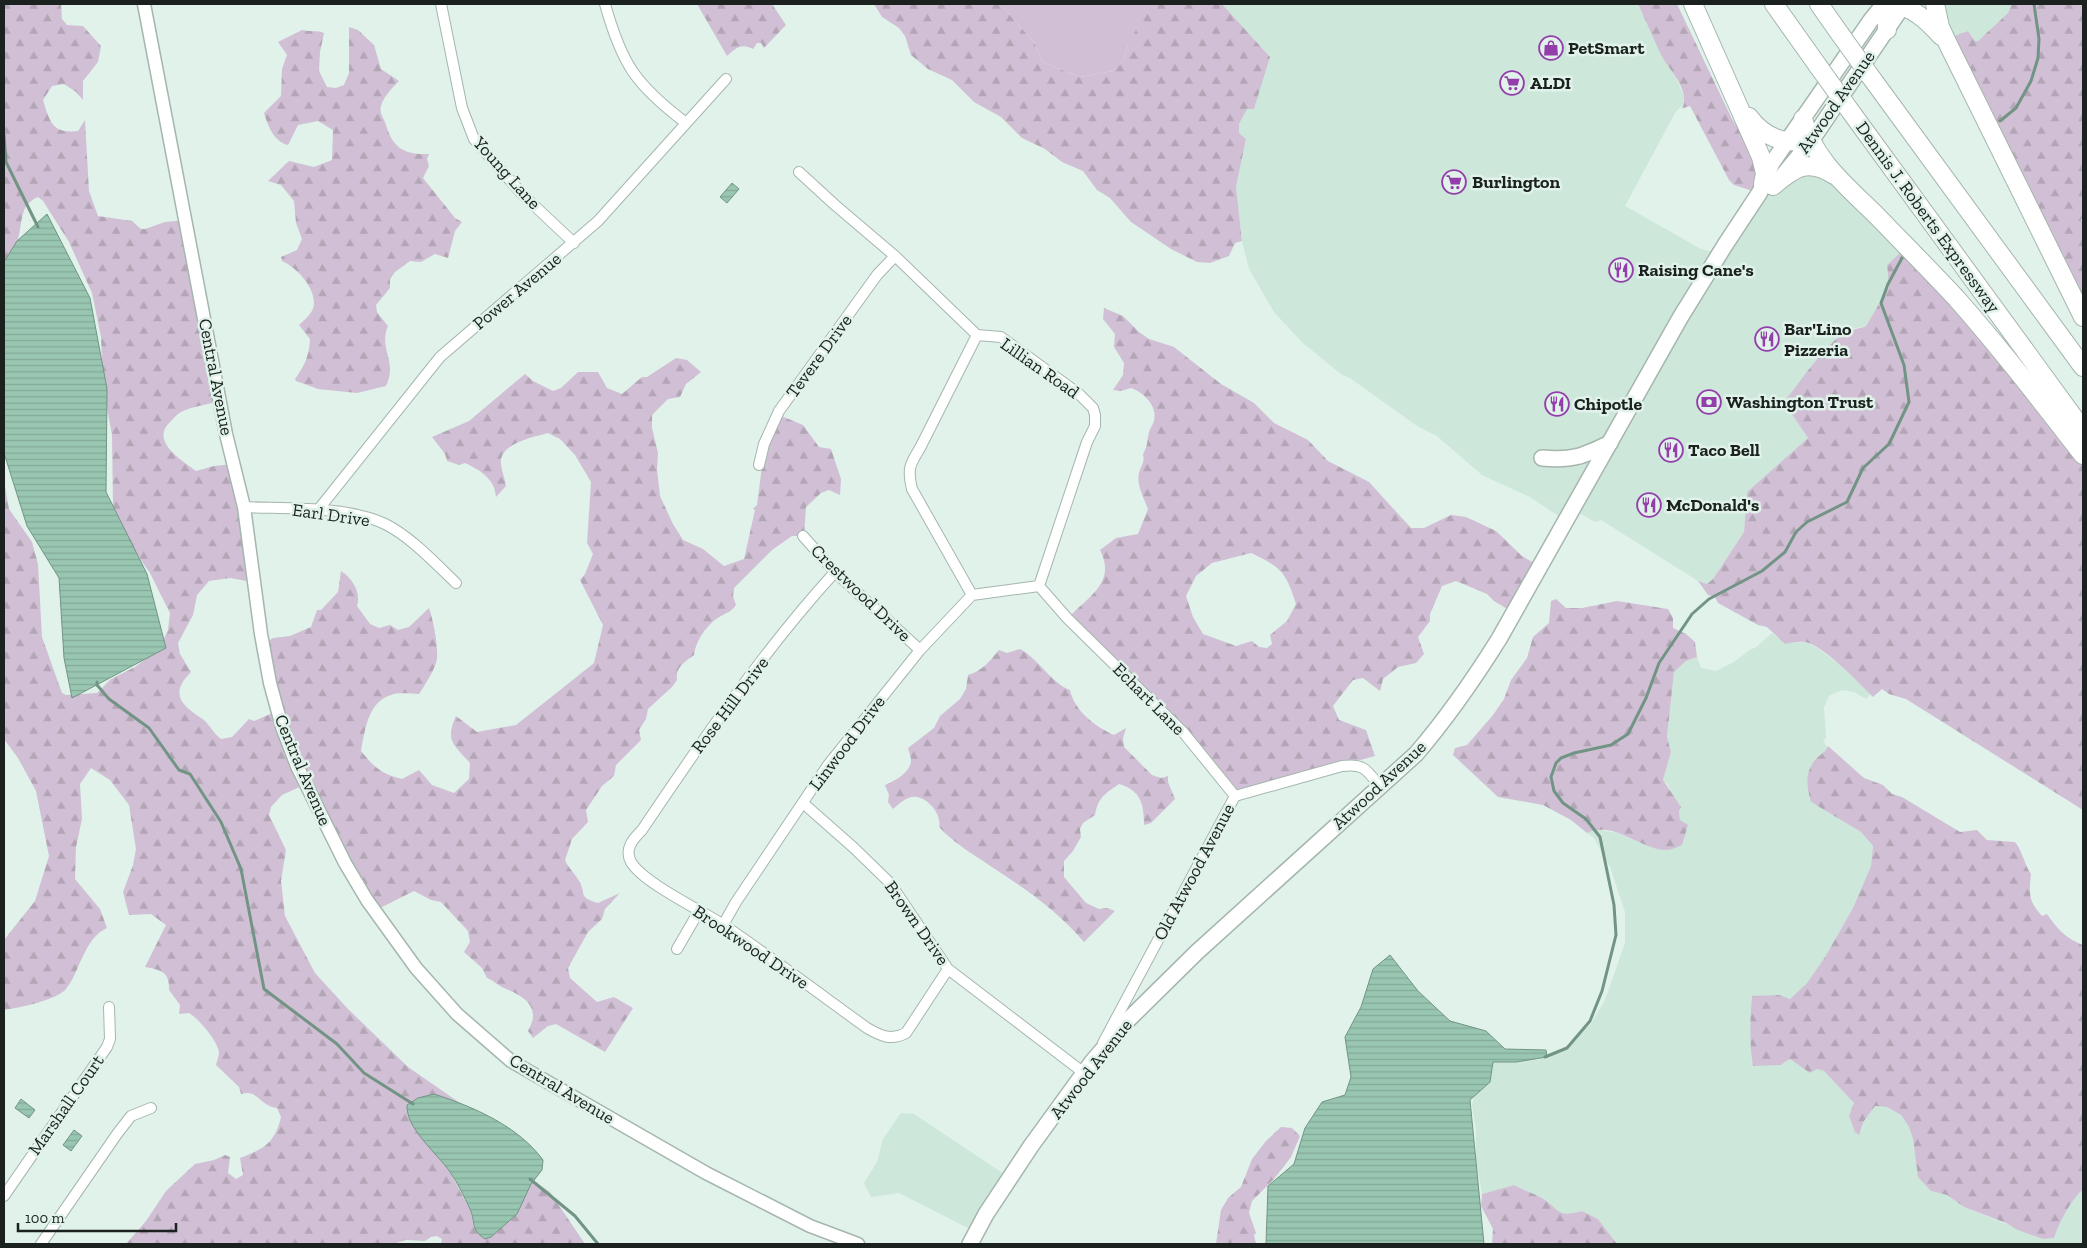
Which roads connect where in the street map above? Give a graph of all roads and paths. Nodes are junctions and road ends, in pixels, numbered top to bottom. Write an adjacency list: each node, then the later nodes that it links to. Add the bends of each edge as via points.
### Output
1 (144, 4): 30 (street, Central Avenue, via 226,434)
2 (441, 4): 20 (street, Young Lane, via 462,108 474,139 522,194)
3 (605, 4): 14 (street, via 624,60 641,84)
4 (1693, 4): 12 (highway)
5 (1774, 4): 25 (highway, Dennis J. Roberts Expressway, bridge)
6 (1818, 4): 24 (highway, Dennis J. Roberts Expressway, bridge)
7 (1892, 4): 9 (highway, via 1887,16); 10 (highway, via 1919,15 1948,44); 13 (main road, Atwood Avenue)
8 (1935, 4): 10 (highway, via 1940,27)
9 (1887, 30): 15 (main road, Atwood Avenue)
10 (1956, 60): 22 (highway)
11 (726, 79): 14 (street, Power Avenue)
12 (1731, 89): 16 (highway, via 1760,131); 19 (highway, via 1763,162)
13 (1803, 119): 15 (highway); 16 (main road, Atwood Avenue)
14 (686, 123): 20 (street, Power Avenue, via 606,213)
15 (1811, 141): 16 (highway); 18 (highway); 19 (main road, Atwood Avenue)
16 (1788, 142): 19 (main road, Atwood Avenue, via 1772,163)
17 (799, 172): 21 (street, Lillian Road)
18 (1843, 182): 19 (highway, via 1823,169 1806,166); 27 (highway, via 1971,315)
19 (1766, 188): 26 (main road, Atwood Avenue, via 1725,245 1680,318)
20 (574, 243): 31 (street, Power Avenue, via 440,357)
21 (895, 256): 23 (street, Lillian Road); 29 (street, Tevere Drive, via 877,275 779,411)
22 (2083, 317)
23 (977, 335): 35 (street, Lillian Road, via 1001,337 1079,394 1093,408 1095,415 1095,426); 36 (street, via 912,458 909,473 912,489)
24 (2083, 367)
25 (2083, 430)
26 (1610, 443): 28 (main road, via 1584,456 1564,460); 38 (main road, Atwood Avenue, via 1479,672 1416,754)
27 (2083, 455)
28 (1542, 458)
29 (758, 465)
30 (244, 507): 31 (street, Earl Drive); 51 (street, Central Avenue, via 261,634 282,727 305,783 345,863 416,968 457,1014 510,1061 741,1192 810,1226)
31 (318, 510): 34 (street, Earl Drive, via 359,516 384,524 408,540)
32 (803, 536): 33 (street, Crestwood Drive)
33 (835, 572): 37 (street, Crestwood Drive); 41 (street, Rose Hill Drive, via 714,723)
34 (456, 583)
35 (1039, 586): 36 (street); 39 (street, Echart Lane, via 1183,732)
36 (972, 595): 37 (street, Linwood Drive)
37 (920, 650): 40 (street, Linwood Drive, via 828,765)
38 (1380, 787): 39 (street, Old Atwood Avenue, via 1366,769 1355,764); 47 (main road, Atwood Avenue, via 1175,972)
39 (1235, 796): 47 (street, Old Atwood Avenue)
40 (803, 803): 43 (street, Linwood Drive); 45 (street, Brown Drive, via 890,883)
41 (630, 844): 42 (street, Brookwood Drive, via 628,854 636,869)
42 (699, 911): 43 (street, Brookwood Drive); 44 (street)
43 (723, 925): 45 (street, Brookwood Drive, via 867,1028 890,1038 906,1033)
44 (677, 949)
45 (948, 969): 47 (street, Brown Drive)
46 (109, 1008): 49 (street, Marshall Court, via 110,1039 107,1047)
47 (1088, 1067): 52 (main road, Atwood Avenue, via 1002,1189)
48 (151, 1108): 50 (street, via 131,1116 116,1134)
49 (4, 1196)
50 (42, 1244)
51 (858, 1244)
52 (970, 1244)

